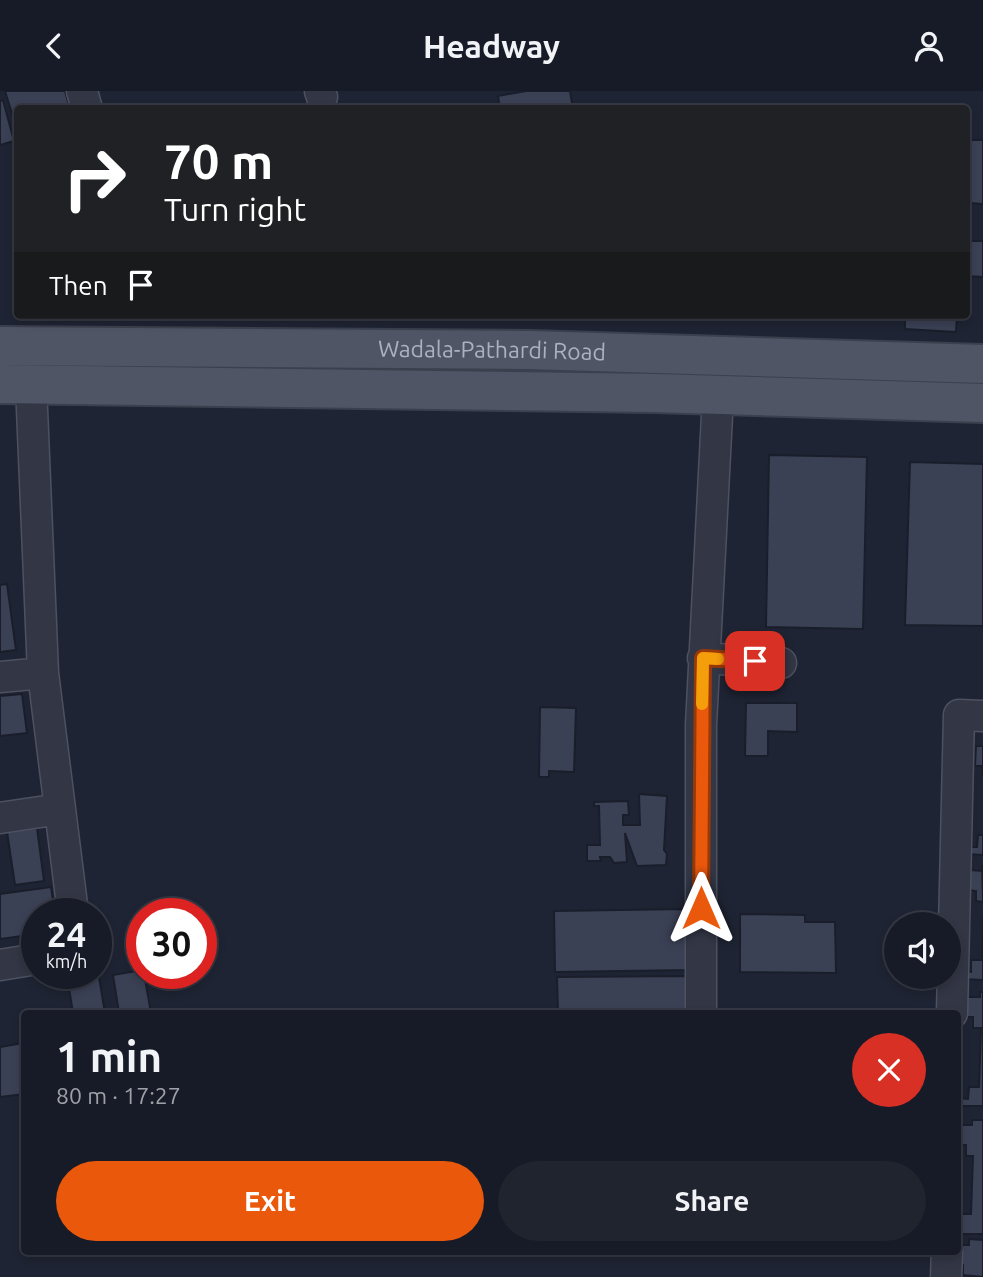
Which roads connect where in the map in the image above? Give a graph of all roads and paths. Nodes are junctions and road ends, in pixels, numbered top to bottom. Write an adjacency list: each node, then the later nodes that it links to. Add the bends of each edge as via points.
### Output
1 (0, 346): 2 (main road, Wadala-Pathardi Road, via 530,350)
2 (983, 365)
3 (15, 384): 4 (main road, Wadala-Pathardi Road); 8 (street)
4 (718, 395): 5 (main road, Wadala-Pathardi Road); 6 (street)
5 (983, 403)
6 (703, 658): 7 (street); 16 (street)
7 (781, 663)
8 (43, 673): 9 (street); 11 (street)
9 (0, 677)
10 (983, 716): 17 (street, via 959,715)
11 (60, 809): 12 (street); 13 (street)
12 (0, 818)
13 (71, 898)
14 (21, 962): 15 (street)
15 (0, 965)
16 (701, 1010)
17 (952, 1010)
18 (947, 1255): 19 (street)
19 (946, 1277)

